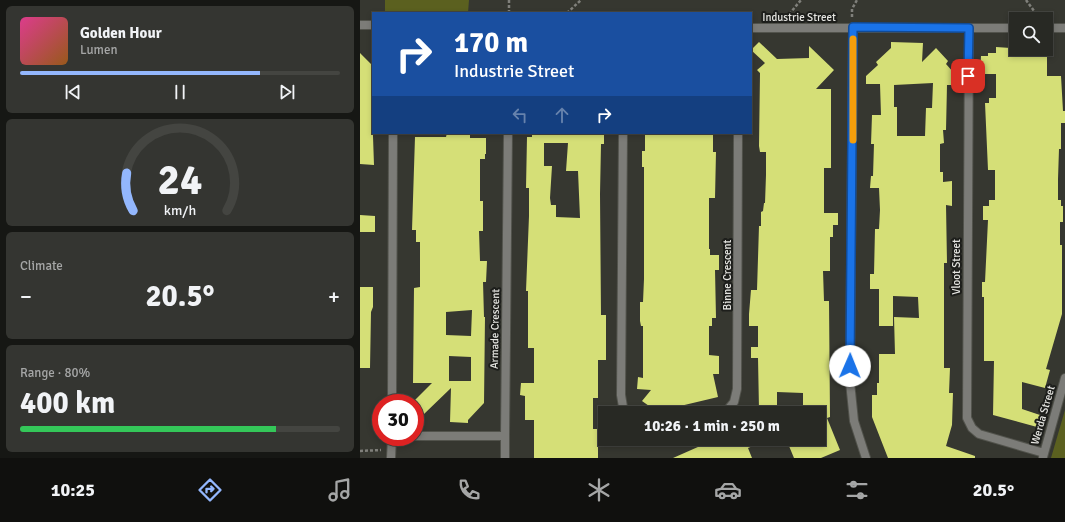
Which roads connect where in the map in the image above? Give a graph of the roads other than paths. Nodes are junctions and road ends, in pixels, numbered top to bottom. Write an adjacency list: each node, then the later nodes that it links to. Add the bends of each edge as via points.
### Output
1 (360, 24): 2 (street)
2 (372, 25)
3 (853, 27): 4 (street, Industrie Street); 5 (street, Industrie Street); 23 (street, via 850,382 854,420)
4 (752, 28)
5 (969, 28): 6 (street, Industrie Street); 20 (street, Vloot Street, via 967,418 979,434)
6 (1009, 28)
7 (1053, 28): 8 (street)
8 (1065, 28)
9 (393, 134): 14 (street)
10 (508, 134): 18 (street, Armade Crescent)
11 (623, 134): 15 (street)
12 (738, 134): 16 (street, Binne Crescent, via 737,389)
13 (1065, 378): 20 (street, Werda Street)
14 (392, 394)
15 (623, 406)
16 (731, 406)
17 (424, 436): 18 (street)
18 (505, 436): 22 (street, Armade Crescent)
19 (391, 446): 21 (street)
20 (1043, 456)
21 (391, 458)
22 (505, 458)
23 (866, 458)

